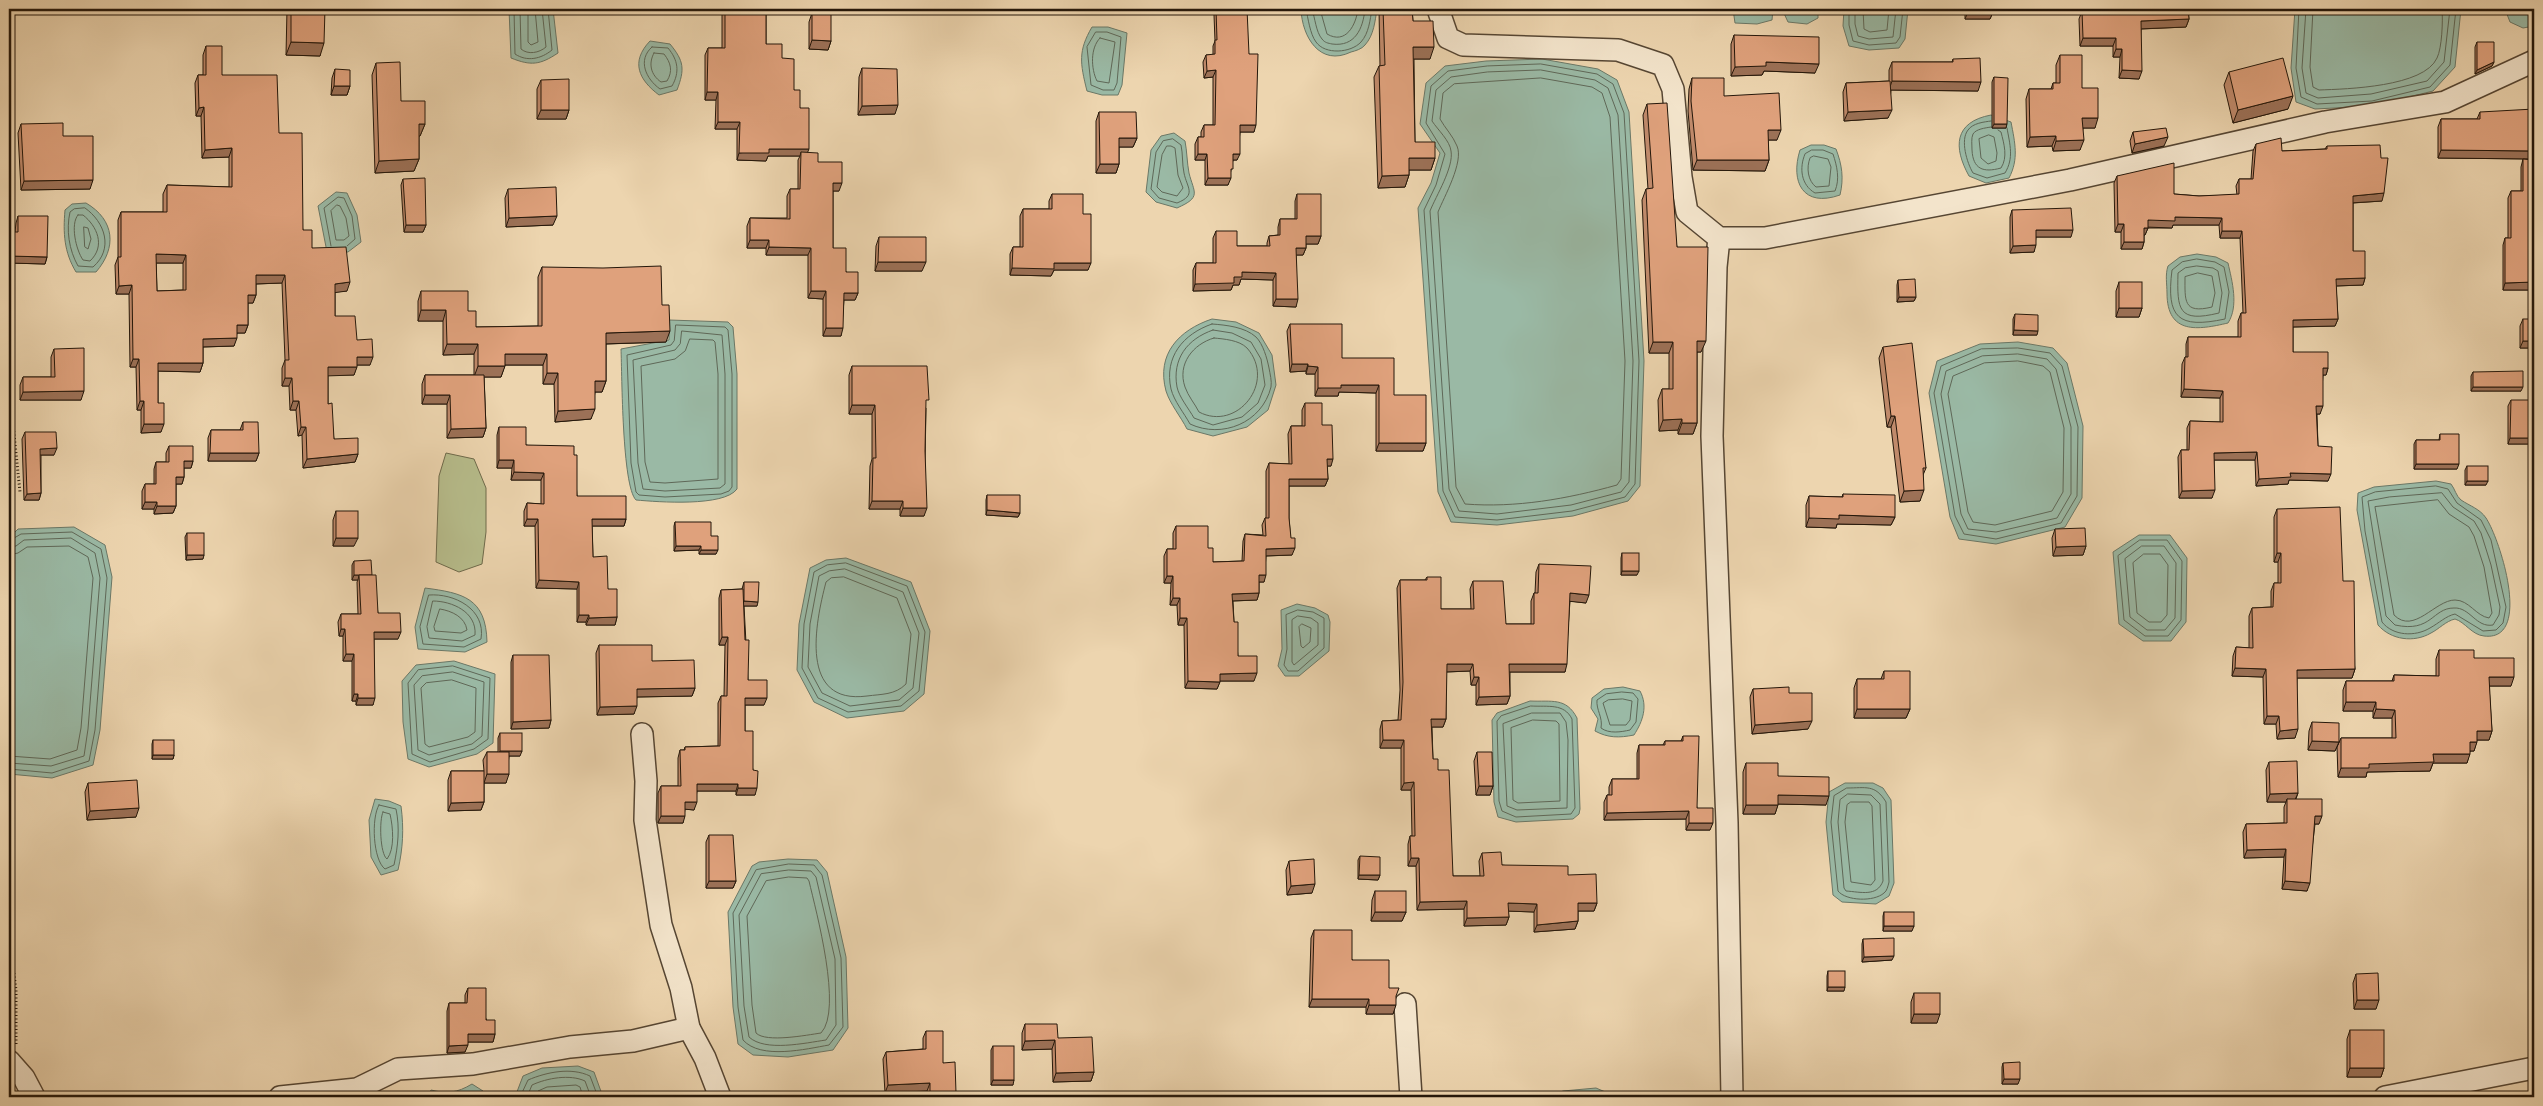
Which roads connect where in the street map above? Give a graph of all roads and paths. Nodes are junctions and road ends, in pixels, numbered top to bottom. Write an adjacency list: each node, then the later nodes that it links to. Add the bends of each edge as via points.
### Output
1 (1438, 9): 3 (street, via 1448,38 1463,45 1618,50 1663,65 1673,89 1687,212)
2 (2534, 60): 3 (street, via 2445,102 2325,122 1931,208 1765,238)
3 (1720, 238): 16 (street, via 1716,267 1712,436 1727,824)
4 (9, 386): 5 (path)
5 (20, 492)
6 (642, 734): 9 (street, via 645,820 661,925 681,988)
7 (9, 935): 10 (path, via 16,990 16,1044)
8 (1405, 1004): 15 (street)
9 (689, 1028): 13 (street, via 633,1041 570,1047 473,1064 398,1069 358,1090); 14 (street)
10 (10, 1055): 12 (street)
11 (2534, 1068): 17 (street)
12 (34, 1097)
13 (280, 1097)
14 (720, 1097)
15 (1411, 1097)
16 (1732, 1097)
17 (2385, 1097)

